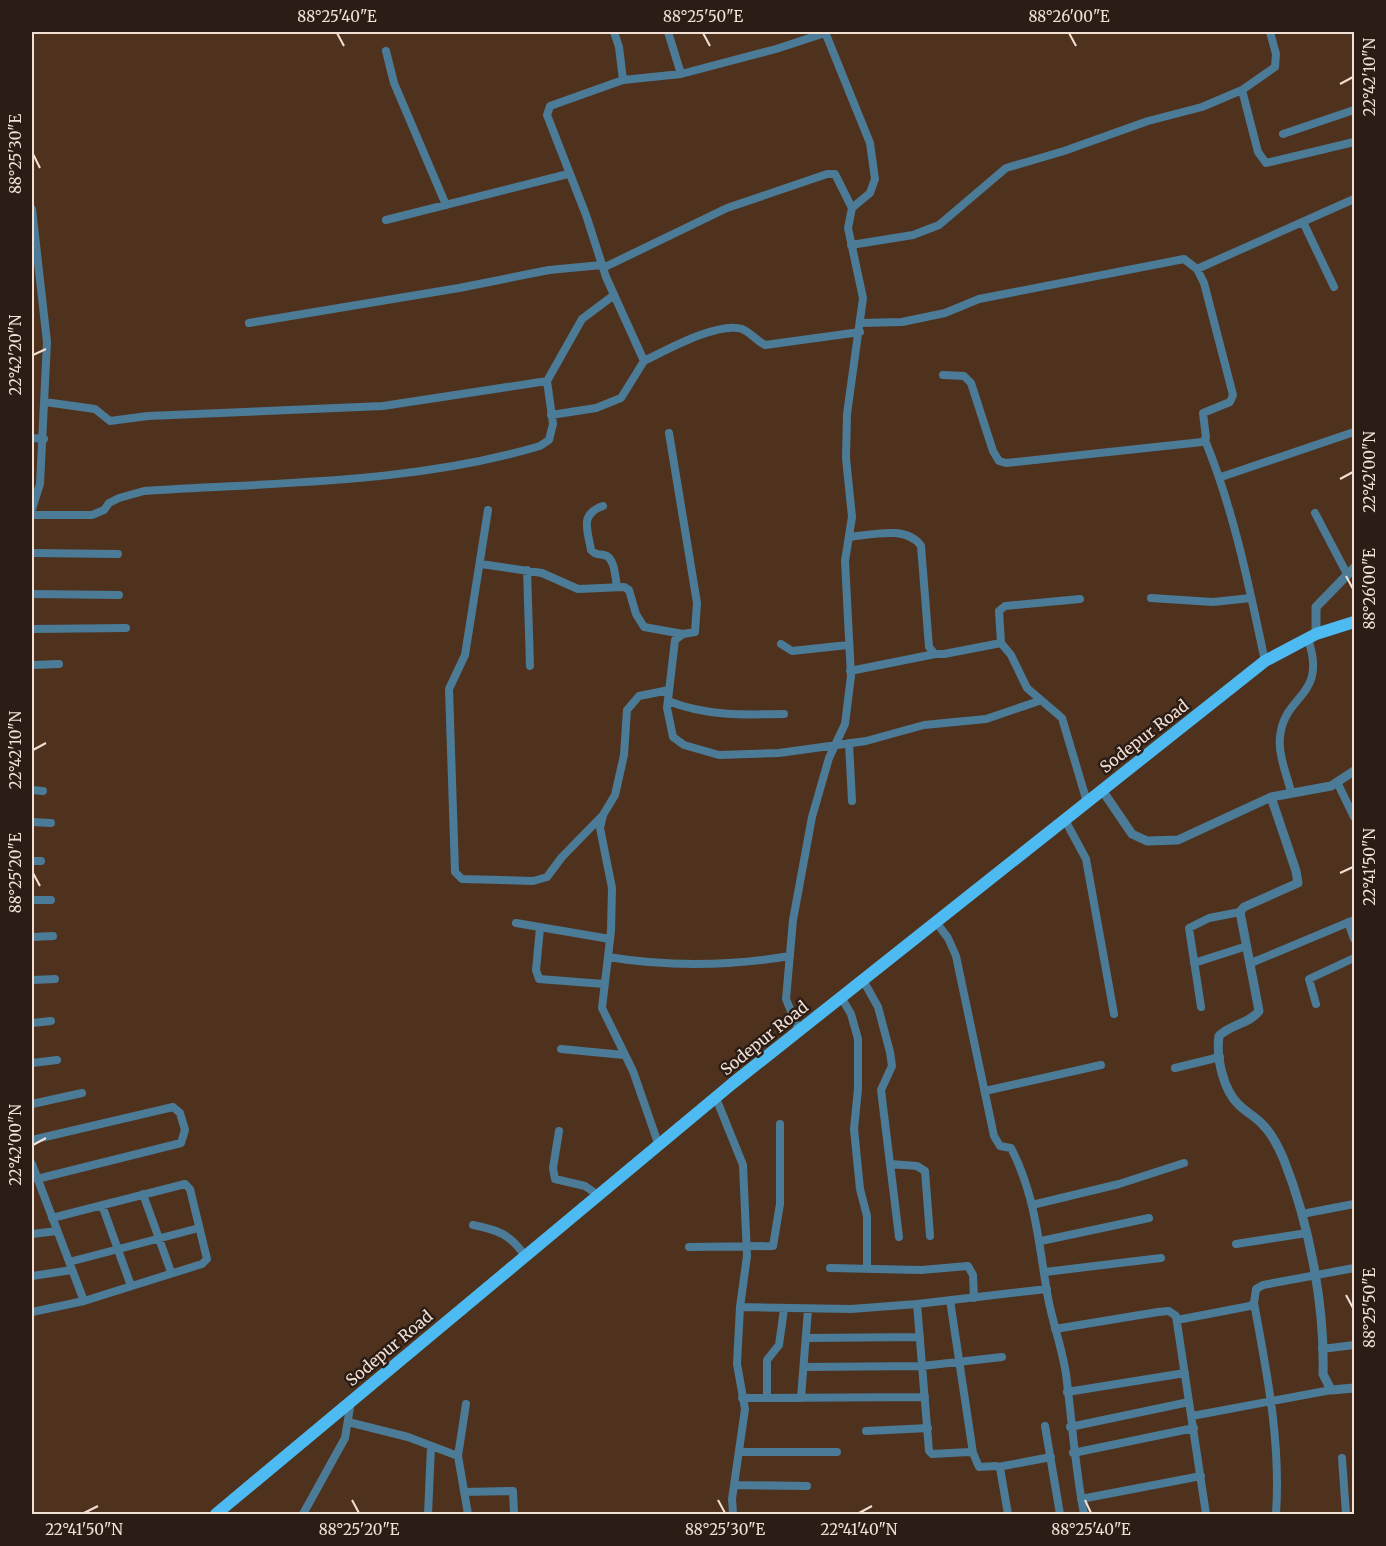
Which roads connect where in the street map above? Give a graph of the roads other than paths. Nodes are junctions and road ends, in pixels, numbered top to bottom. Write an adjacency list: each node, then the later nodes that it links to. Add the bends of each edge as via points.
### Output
1 (614, 32): 7 (street)
2 (668, 32): 6 (street)
3 (825, 32): 6 (street); 15 (street, via 870,143 875,179 870,193)
4 (1270, 32): 8 (street, via 1275,67)
5 (386, 51): 14 (street, via 394,83)
6 (681, 74): 7 (street)
7 (623, 81): 12 (street, via 549,106 547,115)
8 (1242, 90): 11 (street, via 1258,152 1266,162); 20 (street, via 1202,107 1006,168 939,225 913,235)
9 (1354, 110): 10 (street)
10 (1283, 134)
11 (1354, 142)
12 (568, 174): 14 (street); 21 (street)
13 (1354, 199): 19 (street)
14 (446, 205): 18 (street)
15 (852, 208): 20 (street, via 848,228); 21 (street, via 835,174 828,174 727,208)
16 (32, 209): 17 (street)
17 (32, 216): 30 (street, via 47,342)
18 (387, 220)
19 (1303, 222): 22 (street); 23 (street)
20 (851, 245): 26 (street, via 863,298)
21 (603, 266): 24 (street); 25 (street, via 549,270)
22 (1197, 269): 26 (street, via 1184,259 1176,260 980,299 945,313); 36 (street, via 1233,395 1230,402 1203,414)
23 (1334, 287)
24 (614, 295): 27 (street); 29 (street, via 582,319)
25 (249, 322)
26 (860, 328): 27 (street, via 765,345 745,330 734,328 690,339); 46 (street, via 847,414 846,458 852,517)
27 (644, 361): 31 (street, via 621,398 596,408)
28 (943, 375): 36 (street, via 964,376 971,383 993,451 999,461 1006,463)
29 (547, 381): 30 (street, via 384,406 110,421 95,409); 31 (street)
30 (45, 402): 35 (street)
31 (551, 415): 45 (street, via 549,440 540,446 417,474 144,491 119,498 92,515)
32 (1354, 432): 39 (street)
33 (669, 433): 61 (street, via 697,603 695,632)
34 (32, 438): 35 (street)
35 (44, 439): 38 (street)
36 (1205, 440): 39 (street)
37 (32, 464): 38 (street)
38 (42, 465): 40 (street)
39 (1221, 477): 56 (street)
40 (34, 492): 42 (street)
41 (603, 506): 52 (street, via 589,513 590,541 593,553 610,558)
42 (32, 509)
43 (488, 510): 49 (street)
44 (1315, 513): 51 (street)
45 (32, 515)
46 (849, 537): 65 (street, via 845,561); 66 (street, via 906,534 918,541 927,635)
47 (32, 553): 48 (street)
48 (118, 554)
49 (481, 564): 50 (street); 87 (street, via 465,656 449,689 455,872 462,879 533,881 547,877)
50 (527, 570): 52 (street, via 578,589); 70 (street)
51 (1351, 571): 62 (street, via 1316,607)
52 (617, 586): 61 (street, via 629,590 644,627)
53 (32, 594): 54 (street)
54 (119, 595)
55 (1151, 598): 56 (street, via 1214,602)
56 (1251, 598): 67 (street)
57 (1080, 599): 63 (street, via 1005,606 999,611)
58 (1354, 622): 62 (main road, Sodepur Road)
59 (126, 628): 60 (street)
60 (32, 629)
61 (683, 634): 72 (street, via 675,640)
62 (1312, 636): 67 (main road, Sodepur Road); 83 (street, via 1313,678 1284,722 1280,738)
63 (1001, 643): 66 (street); 73 (street, via 1027,688)
64 (781, 644): 65 (street, via 792,651)
65 (848, 645): 71 (street)
66 (935, 654): 71 (street)
67 (1265, 661): 81 (main road, Sodepur Road)
68 (59, 664): 69 (street)
69 (32, 665)
70 (530, 666)
71 (850, 671): 77 (street, via 845,724)
72 (669, 690): 74 (street); 87 (street, via 639,696 627,710 624,755 615,795)
73 (1040, 700): 76 (street, via 986,719 924,725); 86 (street, via 1062,718)
74 (668, 701): 75 (street, via 716,714); 77 (street, via 673,737 684,745 719,754 779,753)
75 (784, 714)
76 (849, 743): 77 (street); 85 (street)
77 (837, 744): 106 (street, via 829,758 804,854)
78 (1354, 771): 79 (street)
79 (1337, 782): 83 (street, via 1311,791); 88 (street)
80 (32, 790): 82 (street)
81 (1102, 790): 84 (street, via 1132,834 1147,842 1178,840); 86 (main road, Sodepur Road)
82 (43, 791)
83 (1291, 792): 84 (street)
84 (1271, 797): 96 (street, via 1298,883)
85 (852, 801)
86 (1088, 802): 89 (main road, Sodepur Road)
87 (603, 815): 103 (street, via 600,828 612,888)
88 (1354, 817)
89 (1065, 820): 98 (main road, Sodepur Road); 118 (street, via 1086,859)
90 (32, 822): 91 (street)
91 (51, 823)
92 (32, 861): 93 (street)
93 (41, 861)
94 (32, 900): 95 (street)
95 (51, 900)
96 (1240, 912): 105 (street); 109 (street, via 1209,918 1190,928)
97 (1351, 921): 104 (street); 110 (street)
98 (936, 922): 113 (main road, Sodepur Road); 129 (street, via 956,956)
99 (516, 923): 100 (street)
100 (540, 928): 103 (street); 114 (street, via 536,970 539,979)
101 (53, 936): 102 (street)
102 (32, 937)
103 (610, 939): 107 (street)
104 (1354, 939)
105 (1247, 946): 109 (street); 110 (street)
106 (790, 956): 107 (street, via 750,962 667,965); 121 (street, via 786,999)
107 (608, 957): 114 (street)
108 (1354, 958): 116 (street, via 1309,979)
109 (1194, 963): 117 (street)
110 (1251, 963): 124 (street, via 1259,1011 1221,1034)
111 (55, 979): 112 (street)
112 (32, 980)
113 (863, 980): 115 (main road, Sodepur Road); 139 (street, via 878,1007 890,1052 892,1066 881,1090)
114 (604, 984): 123 (street, via 602,1008)
115 (841, 997): 121 (main road, Sodepur Road); 168 (street, via 858,1039 854,1129 860,1189 867,1215)
116 (1316, 1004)
117 (1201, 1007)
118 (1114, 1014)
119 (51, 1021): 120 (street)
120 (32, 1023)
121 (799, 1031): 131 (main road, Sodepur Road)
122 (561, 1049): 123 (street)
123 (624, 1055): 136 (street)
124 (1220, 1058): 128 (street); 148 (street, via 1229,1092 1262,1123 1274,1141)
125 (57, 1060): 126 (street)
126 (32, 1063)
127 (1101, 1065): 129 (street)
128 (1175, 1068)
129 (985, 1091): 147 (street, via 994,1136 1000,1146 1011,1148)
130 (82, 1093): 132 (street)
131 (716, 1098): 136 (main road, Sodepur Road); 162 (street, via 743,1165)
132 (32, 1104)
133 (780, 1124): 162 (street, via 776,1243 768,1248)
134 (559, 1131): 144 (street, via 555,1179 585,1186)
135 (32, 1140): 140 (street, via 172,1107 180,1113 186,1130 180,1143)
136 (659, 1146): 144 (main road, Sodepur Road)
137 (1184, 1163): 147 (street)
138 (32, 1164): 140 (street)
139 (891, 1164): 156 (street, via 923,1168); 157 (street)
140 (37, 1179): 141 (street)
141 (42, 1191): 142 (street); 149 (street)
142 (32, 1192)
143 (143, 1194): 146 (street); 152 (street, via 185,1184 190,1189); 158 (street)
144 (598, 1195): 164 (main road, Sodepur Road)
145 (1354, 1204): 148 (street)
146 (102, 1205): 149 (street); 163 (street)
147 (1032, 1205): 159 (street)
148 (1302, 1214): 154 (street)
149 (52, 1218): 153 (street)
150 (1149, 1218): 159 (street)
151 (473, 1225): 164 (street, via 494,1229 515,1240)
152 (199, 1227): 158 (street); 170 (street, via 206,1261)
153 (57, 1231): 155 (street); 166 (street)
154 (1307, 1233): 160 (street); 173 (street)
155 (32, 1234)
156 (930, 1236)
157 (899, 1237)
158 (160, 1238): 163 (street); 170 (street)
159 (1041, 1241): 171 (street)
160 (1236, 1244)
161 (689, 1247): 162 (street)
162 (747, 1248): 181 (street)
163 (118, 1249): 166 (street); 174 (street)
164 (525, 1256): 203 (main road, Sodepur Road)
165 (1161, 1258): 171 (street)
166 (70, 1266): 172 (street); 178 (street)
167 (830, 1268): 168 (street)
168 (867, 1268): 176 (street, via 928,1270 968,1266 973,1275)
169 (1354, 1268): 173 (street)
170 (171, 1272): 174 (street)
171 (1045, 1272): 175 (street)
172 (32, 1275)
173 (1314, 1276): 179 (street, via 1259,1287); 190 (street)
174 (131, 1286): 178 (street)
175 (1047, 1289): 176 (street); 186 (street)
176 (974, 1298): 177 (street)
177 (950, 1300): 180 (street); 192 (street)
178 (84, 1301): 184 (street)
179 (1254, 1303): 185 (street); 204 (street)
180 (917, 1304): 183 (street); 187 (street)
181 (740, 1307): 182 (street); 200 (street, via 737,1364)
182 (784, 1309): 183 (street); 201 (street, via 779,1346 767,1360)
183 (808, 1309): 188 (street)
184 (32, 1312)
185 (1177, 1320): 186 (street, via 1169,1311); 195 (street)
186 (1055, 1329): 198 (street)
187 (920, 1337): 188 (street); 193 (street)
188 (807, 1338): 194 (street)
189 (1354, 1345): 190 (street)
190 (1322, 1349): 197 (street, via 1323,1374)
191 (1002, 1357): 192 (street)
192 (959, 1360): 193 (street); 217 (street)
193 (922, 1366): 194 (street); 199 (street)
194 (804, 1367): 202 (street)
195 (1185, 1373): 198 (street); 205 (street)
196 (1354, 1388): 197 (street)
197 (1331, 1390): 204 (street)
198 (1067, 1392): 210 (street)
199 (925, 1396): 202 (street); 211 (street)
200 (742, 1398): 201 (street); 215 (street, via 745,1409)
201 (767, 1398): 202 (street)
202 (801, 1398)
203 (352, 1400): 208 (street); 228 (main road, Sodepur Road)
204 (1272, 1401): 207 (street); 238 (street)
205 (1189, 1402): 207 (street); 210 (street)
206 (466, 1404): 219 (street)
207 (1192, 1416): 212 (street)
208 (348, 1422): 214 (street); 229 (street, via 345,1438)
209 (1045, 1426): 220 (street)
210 (1070, 1427): 218 (street)
211 (928, 1428): 213 (street); 217 (street, via 930,1453)
212 (1194, 1428): 218 (street); 223 (street)
213 (866, 1431)
214 (431, 1447): 219 (street); 230 (street)
215 (740, 1452): 216 (street); 224 (street)
216 (837, 1452)
217 (973, 1453): 222 (street, via 979,1467)
218 (1073, 1454): 227 (street)
219 (458, 1456): 226 (street)
220 (1051, 1457): 222 (street); 235 (street)
221 (1342, 1458): 239 (street)
222 (998, 1467): 234 (street)
223 (1201, 1476): 227 (street); 237 (street)
224 (735, 1485): 225 (street); 233 (street)
225 (807, 1486)
226 (464, 1492): 231 (street); 232 (street, via 513,1491)
227 (1081, 1499): 236 (street)
228 (216, 1515)
229 (303, 1515)
230 (428, 1515)
231 (468, 1515)
232 (514, 1515)
233 (733, 1515)
234 (1008, 1515)
235 (1060, 1515)
236 (1084, 1515)
237 (1206, 1515)
238 (1276, 1515)
239 (1346, 1515)

